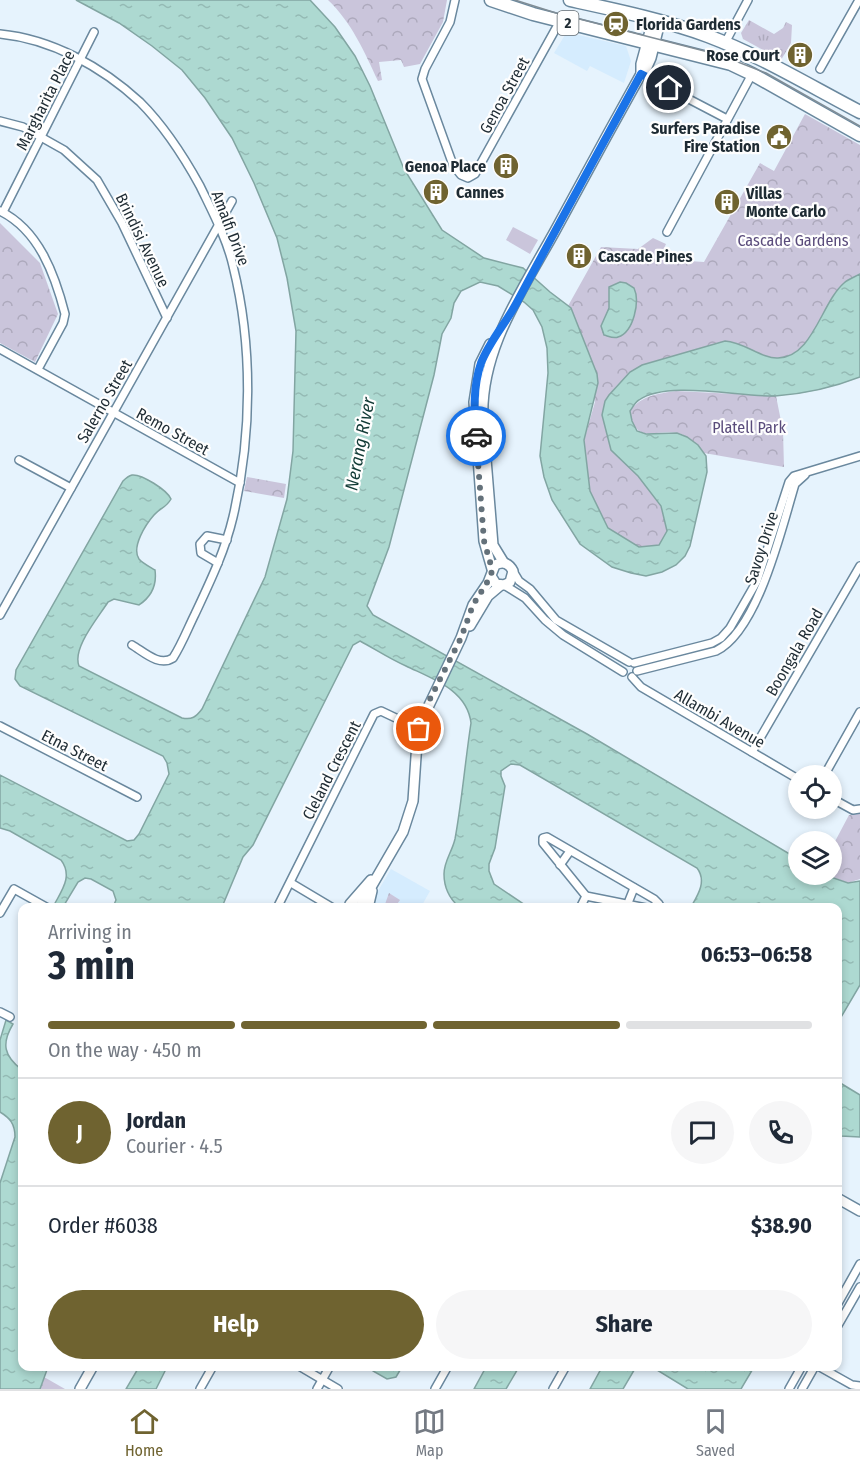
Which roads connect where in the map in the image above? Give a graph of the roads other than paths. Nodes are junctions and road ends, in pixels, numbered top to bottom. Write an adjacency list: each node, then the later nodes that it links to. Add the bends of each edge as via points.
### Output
1 (455, 0): 6 (street, Genoa Street, via 450,22 422,79 453,165 468,178 475,174)
2 (491, 0): 6 (highway, 2)
3 (570, 0): 7 (highway, 2)
4 (748, 0): 10 (street)
5 (859, 0): 13 (street)
6 (560, 21): 11 (highway, 2)
7 (657, 21): 10 (highway, 2); 11 (street)
8 (94, 32): 12 (street, Margharita Place)
9 (0, 34): 12 (street, Amalfi Drive, via 48,44)
10 (725, 43): 16 (highway, 2)
11 (650, 44): 14 (street, via 647,67); 15 (highway, 2, via 719,60)
12 (80, 60): 20 (street, Margharita Place); 23 (street, Amalfi Drive, via 121,85 154,116 177,145)
13 (820, 69)
14 (641, 74): 17 (street); 33 (street, via 480,364 474,402)
15 (752, 74): 17 (street); 19 (highway, 2)
16 (860, 112)
17 (727, 119): 24 (street)
18 (0, 121): 20 (street, Brindisi Avenue)
19 (860, 135)
20 (41, 137): 22 (street, Margharita Place); 25 (street, Brindisi Avenue, via 64,150 97,180 123,223)
21 (232, 201): 23 (street, Salerno Street)
22 (1, 212): 27 (street, via 31,234 42,251 66,314)
23 (218, 226): 25 (street, Salerno Street); 31 (street, Amalfi Drive, via 233,264 246,333 246,433)
24 (667, 232)
25 (167, 318): 28 (street, Salerno Street)
26 (0, 349): 27 (street, Remo Street)
27 (38, 369): 28 (street, Remo Street)
28 (113, 413): 31 (street, Remo Street); 32 (street, Salerno Street)
29 (860, 456): 44 (street, Savoy Drive, via 794,476 757,581 730,628 712,643)
30 (20, 460): 32 (street)
31 (240, 483): 34 (street, Amalfi Drive)
32 (71, 488): 41 (street, Salerno Street)
33 (487, 528): 36 (street); 39 (street, via 484,541)
34 (227, 540): 35 (street, Amalfi Drive); 35 (street, via 207,536 200,546 202,554)
35 (218, 563): 43 (street, Amalfi Drive, via 173,658 160,661)
36 (504, 563): 38 (street); 39 (street, via 495,565)
37 (860, 566): 53 (street, Boongala Road)
38 (513, 571): 40 (street, via 512,578); 45 (street, via 556,620)
39 (492, 572): 40 (street, via 493,581); 42 (street, via 473,605)
40 (502, 585): 42 (street, via 488,596); 46 (street, via 525,598 562,635)
41 (0, 615)
42 (461, 638): 48 (street)
43 (132, 645)
44 (653, 662): 45 (street, Savoy Drive); 47 (street, Savoy Drive)
45 (632, 663): 46 (street, via 624,665); 47 (street)
46 (623, 672): 47 (street, Allambi Avenue, via 627,677)
47 (635, 674): 53 (street, Allambi Avenue, via 641,687)
48 (425, 710): 50 (street); 52 (street)
49 (860, 712): 54 (street)
50 (408, 723): 52 (street, Cleland Crescent); 62 (street, Cleland Crescent, via 381,711 374,714)
51 (0, 726): 56 (street, Etna Street)
52 (419, 729): 61 (street, via 411,810)
53 (752, 752): 55 (street, Allambi Avenue)
54 (830, 765)
55 (788, 773)
56 (137, 797)
57 (842, 804): 58 (street)
58 (860, 809)
59 (570, 850): 60 (street); 60 (street, via 543,838); 64 (street)
60 (560, 865): 65 (street)
61 (382, 867): 63 (street); 69 (street)
62 (291, 883): 67 (street, Cleland Crescent); 68 (street)
63 (373, 886): 70 (street); 71 (street)
64 (634, 888): 73 (street); 74 (street)
65 (586, 896): 72 (street); 73 (street)
66 (39, 903): 75 (street, via 14,889)
67 (280, 903)
68 (325, 903)
69 (357, 903)
70 (358, 903)
71 (370, 903)
72 (582, 903)
73 (628, 903)
74 (657, 903)
75 (0, 913)
76 (0, 1012): 77 (street)
77 (9, 1017)
78 (842, 1200): 79 (street)
79 (858, 1207)
80 (860, 1264): 82 (street)
81 (860, 1287): 83 (street)
82 (842, 1296)
83 (842, 1319)
84 (90, 1371): 95 (street)
85 (210, 1371): 96 (street)
86 (307, 1371): 93 (street)
87 (327, 1371): 93 (street)
88 (445, 1371): 99 (street)
89 (563, 1371): 100 (street)
90 (799, 1371): 101 (street)
91 (814, 1371): 102 (street)
92 (826, 1371): 94 (street)
93 (322, 1380): 97 (street); 98 (street)
94 (860, 1386)
95 (80, 1389)
96 (200, 1389)
97 (317, 1389)
98 (338, 1389)
99 (435, 1389)
100 (553, 1389)
101 (789, 1389)
102 (802, 1389)

